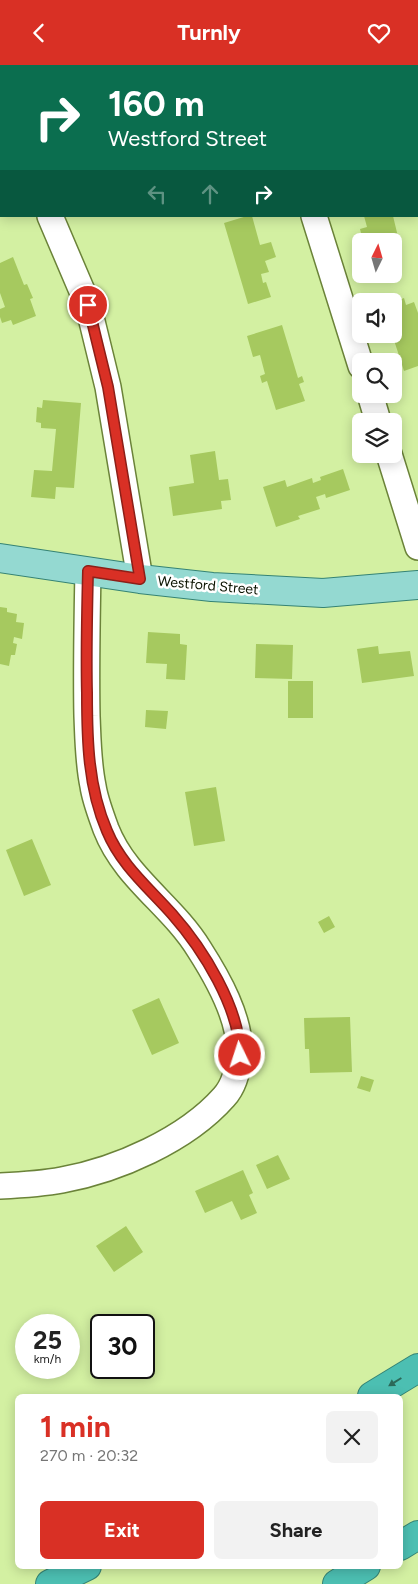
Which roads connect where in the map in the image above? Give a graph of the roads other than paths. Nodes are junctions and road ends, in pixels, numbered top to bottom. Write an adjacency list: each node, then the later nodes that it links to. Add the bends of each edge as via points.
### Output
1 (50, 217): 8 (street, via 88,305 108,387)
2 (314, 217): 3 (street)
3 (357, 353)
4 (392, 463): 5 (street)
5 (418, 547)
6 (0, 557): 7 (main road, Westford Street)
7 (88, 571): 8 (main road, Westford Street); 10 (street, via 88,751 96,801 122,858 189,935 214,974 238,1030 240,1055 225,1097 182,1132 148,1152 115,1166 62,1180)
8 (140, 579): 9 (main road, Westford Street, via 323,593)
9 (418, 585)
10 (0, 1186)
11 (418, 1368): 12 (highway, one-way to 12)
12 (375, 1394)
13 (81, 1569): 17 (highway)
14 (92, 1569): 18 (highway)
15 (361, 1569): 19 (highway)
16 (368, 1569): 20 (highway)
17 (50, 1584)
18 (69, 1584)
19 (337, 1584)
20 (348, 1584)

